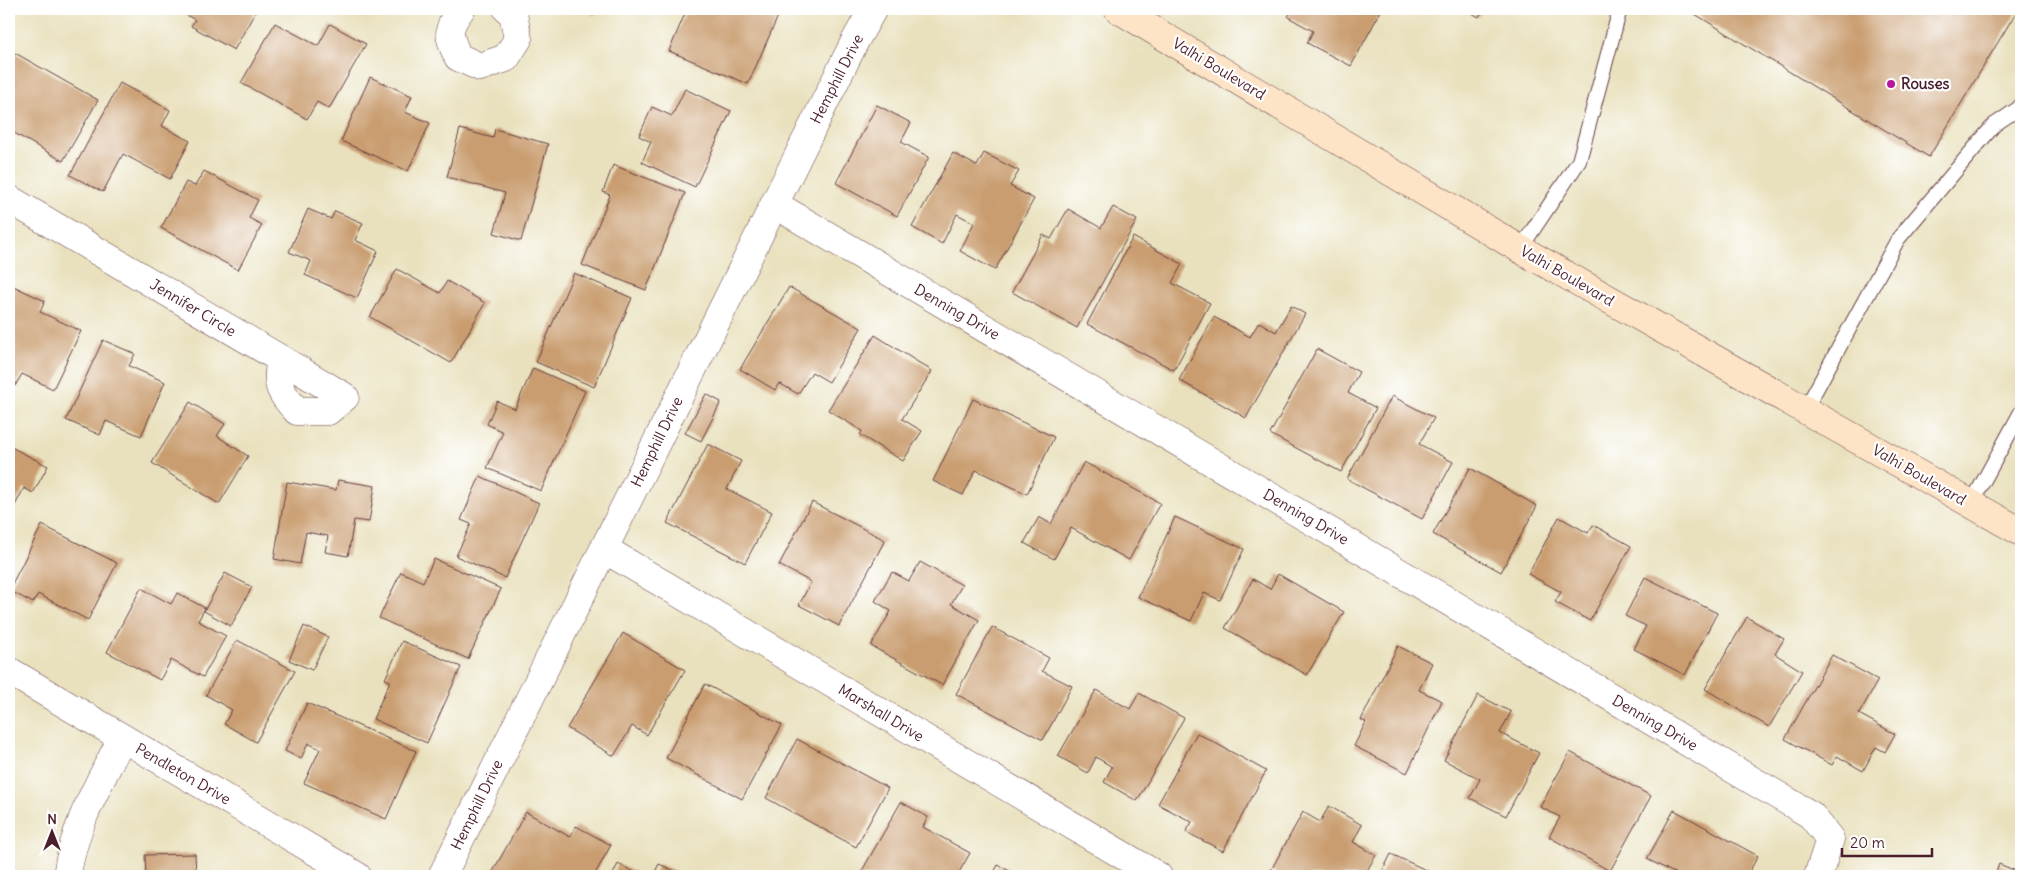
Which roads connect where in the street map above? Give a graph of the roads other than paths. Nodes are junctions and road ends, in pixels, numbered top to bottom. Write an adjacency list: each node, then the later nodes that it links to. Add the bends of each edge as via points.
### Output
1 (506, 9): 5 (street, via 513,14 518,39 506,58 480,67 458,57 450,40 449,30)
2 (873, 9): 8 (street, Hemphill Drive)
3 (1118, 9): 9 (street, Valhi Boulevard)
4 (1620, 9): 9 (lane, via 1579,161)
5 (455, 11)
6 (2021, 105): 11 (lane, via 1994,125 1898,240)
7 (9, 199): 10 (street, Jennifer Circle)
8 (774, 204): 15 (street, Hemphill Drive); 22 (street, Denning Drive, via 1811,815 1830,839)
9 (1520, 249): 11 (street, Valhi Boulevard)
10 (281, 360): 10 (street, Jennifer Circle, via 345,397 328,411 298,411 282,394 277,378)
11 (1805, 410): 13 (street, Valhi Boulevard)
12 (2021, 412): 13 (lane)
13 (1971, 504): 14 (street, Valhi Boulevard)
14 (2021, 532)
15 (604, 549): 20 (street, Hemphill Drive); 21 (street, Marshall Drive)
16 (9, 671): 17 (street, Pendleton Drive)
17 (122, 738): 18 (street, via 88,807 70,854); 19 (street, Pendleton Drive)
18 (67, 876)
19 (357, 876)
20 (442, 876)
21 (1158, 876)
22 (1818, 876)

